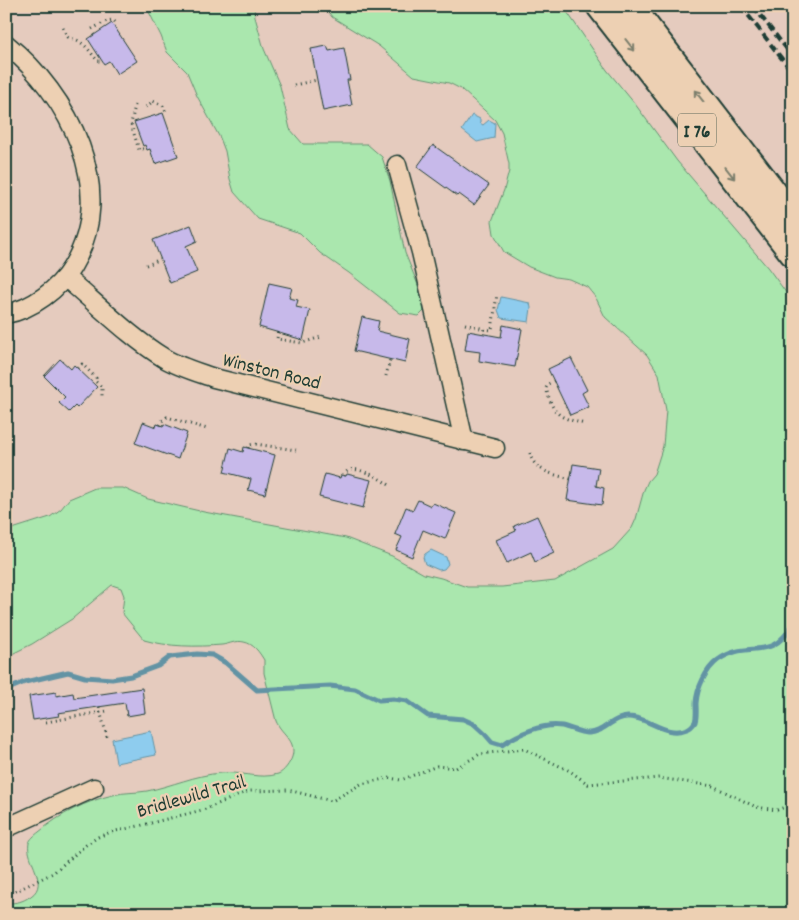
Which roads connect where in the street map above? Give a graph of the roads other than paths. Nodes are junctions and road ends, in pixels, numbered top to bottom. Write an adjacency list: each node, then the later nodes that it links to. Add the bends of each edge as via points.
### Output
1 (600, 6): 6 (highway, I 76, one-way to 6)
2 (630, 6): 5 (highway, I 76, one-way to 2)
3 (6, 44): 7 (street, via 39,76 57,100 85,157 91,188 91,214 79,257)
4 (397, 165): 9 (street, via 422,252)
5 (793, 218)
6 (793, 253)
7 (66, 278): 8 (street, via 29,306); 9 (street, Winston Road, via 141,341 164,358 187,369)
8 (6, 314)
9 (464, 441): 10 (street, Winston Road)
10 (495, 448)
11 (94, 788): 12 (street)
12 (6, 828)

